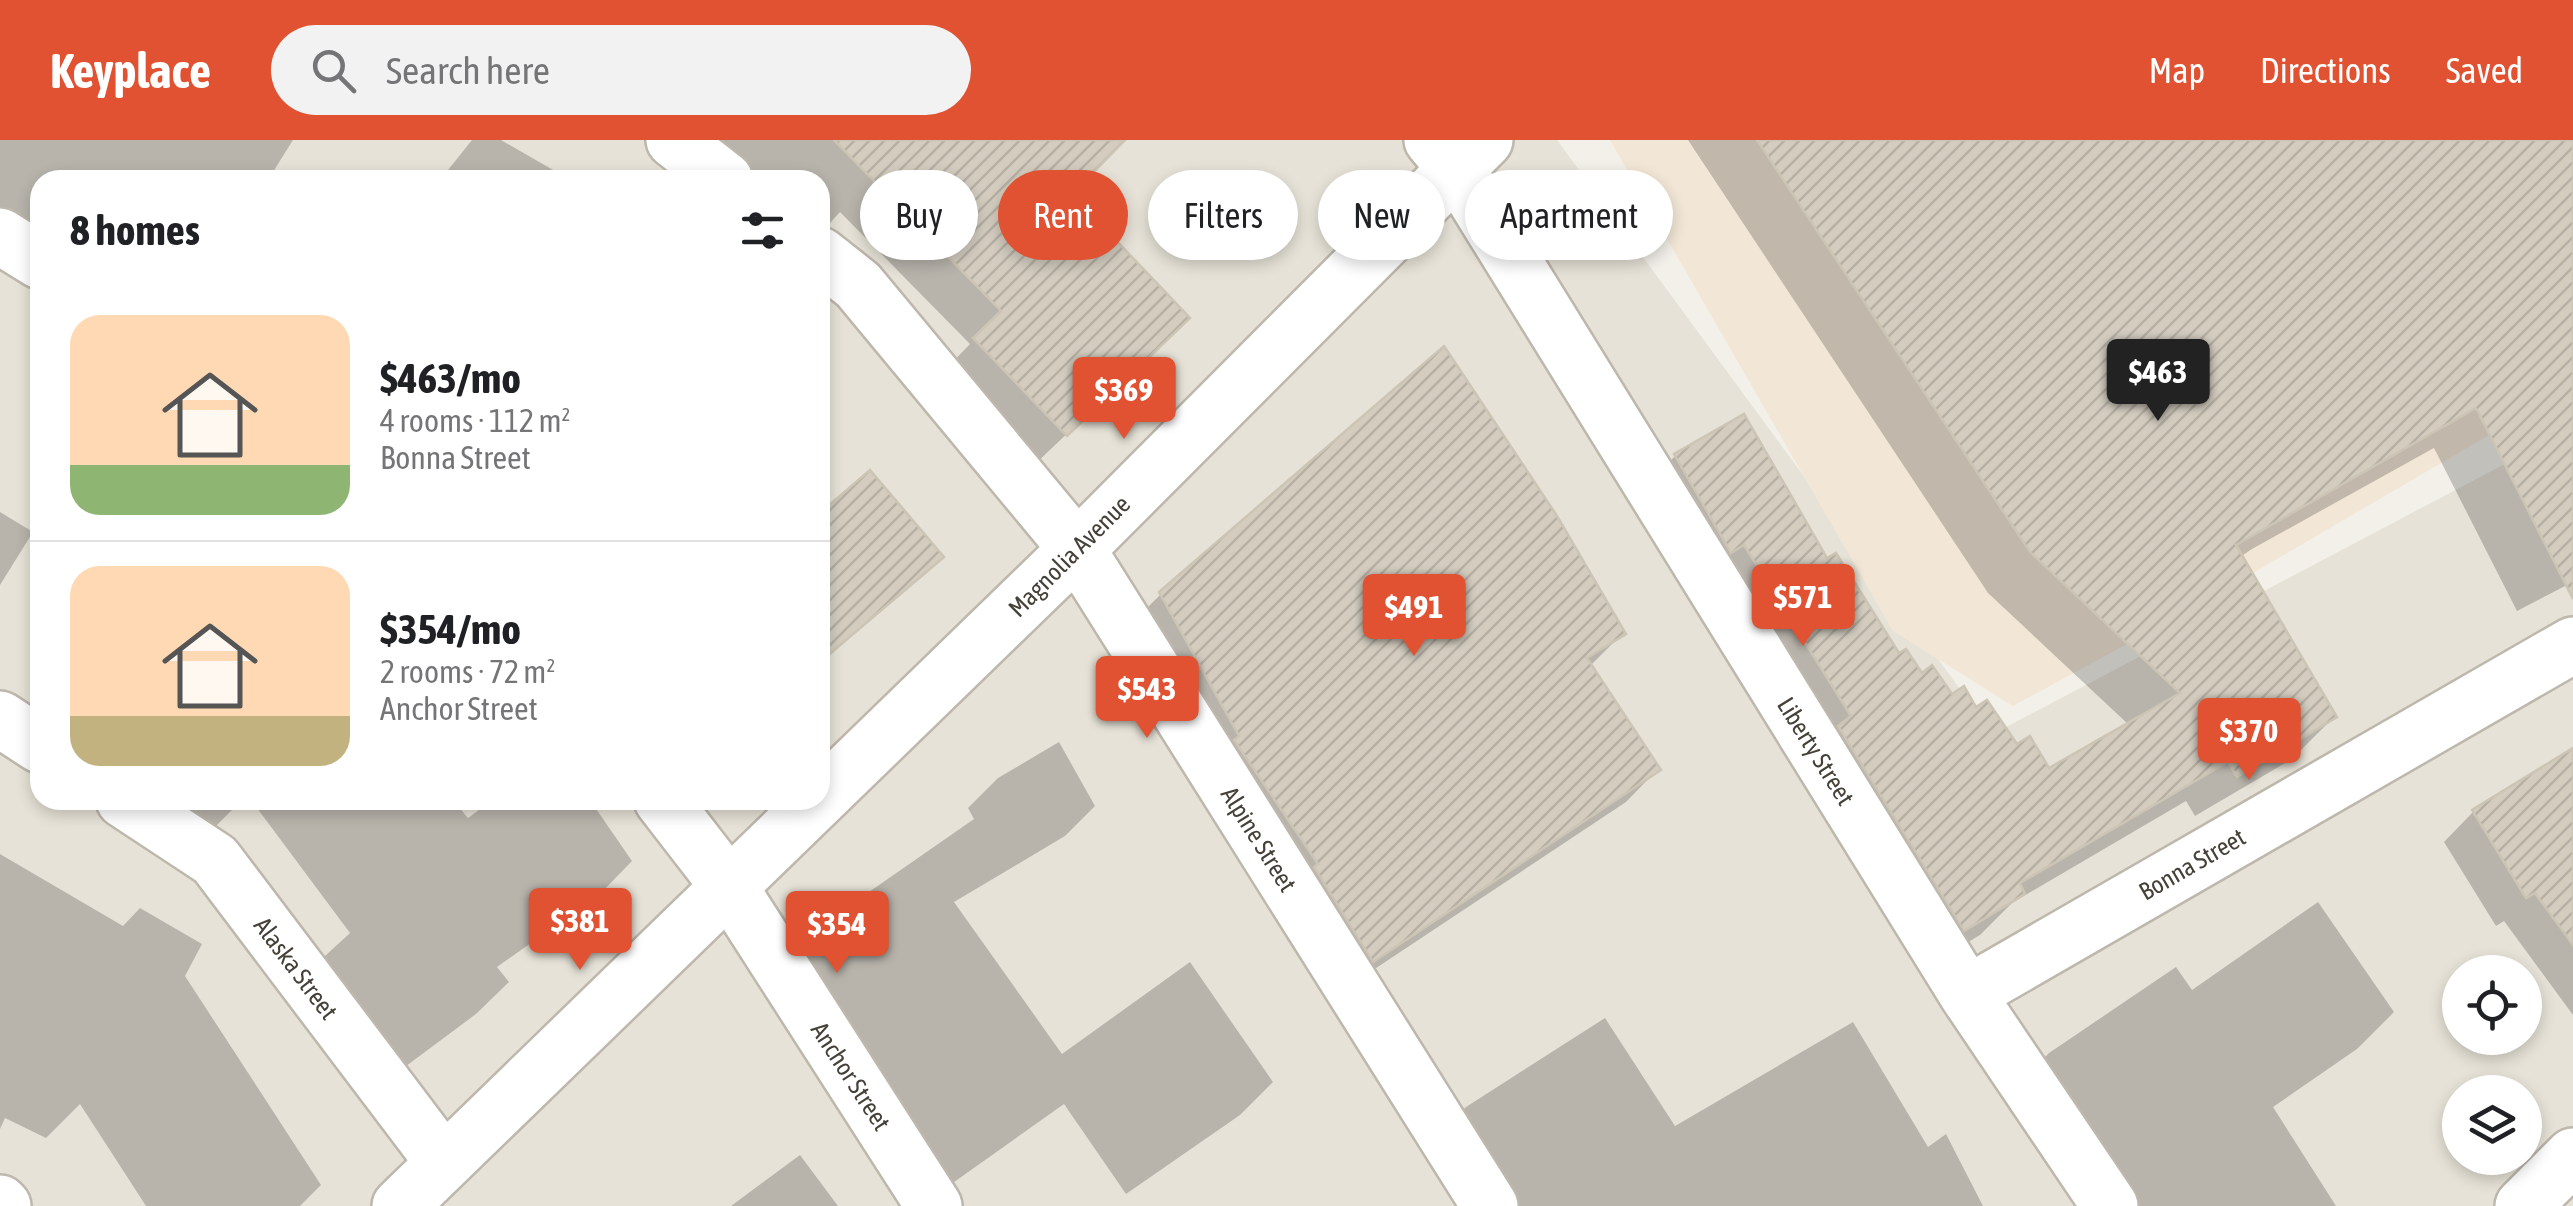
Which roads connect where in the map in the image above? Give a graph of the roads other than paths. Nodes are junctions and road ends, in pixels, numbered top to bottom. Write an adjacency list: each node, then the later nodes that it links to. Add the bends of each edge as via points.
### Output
1 (674, 140): 3 (street)
2 (1458, 150): 7 (street, Magnolia Avenue); 16 (street, Liberty Street)
3 (712, 170)
4 (0, 236): 5 (street)
5 (30, 255)
6 (830, 263): 7 (street, Alpine Street, via 858,285)
7 (1077, 550): 11 (street, Magnolia Avenue); 21 (street, Alpine Street)
8 (2573, 645): 16 (street, Bonna Street)
9 (0, 718): 10 (street)
10 (30, 738)
11 (830, 791)
12 (139, 810): 18 (street, Alaska Street, via 214,860)
13 (670, 810): 15 (street, Anchor Street)
14 (810, 810): 15 (street, Magnolia Avenue)
15 (730, 888): 18 (street, Magnolia Avenue); 20 (street, Anchor Street)
16 (1967, 994): 22 (street, Liberty Street)
17 (2573, 1156): 23 (street)
18 (444, 1163): 19 (street, Magnolia Avenue)
19 (400, 1206)
20 (934, 1206)
21 (1490, 1206)
22 (2110, 1206)
23 (2523, 1206)

